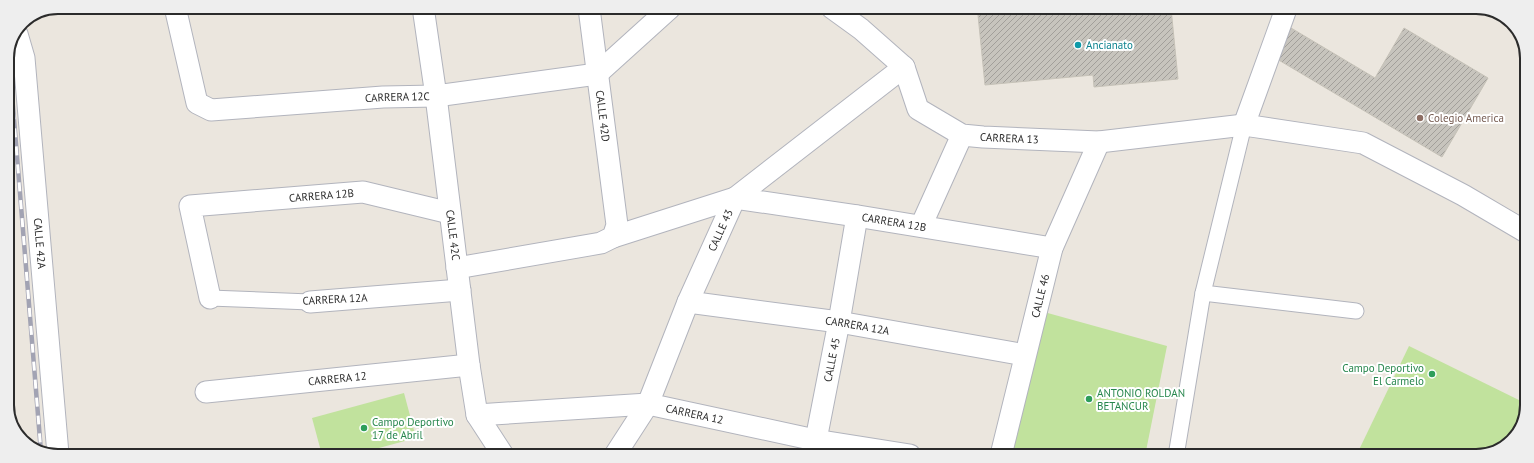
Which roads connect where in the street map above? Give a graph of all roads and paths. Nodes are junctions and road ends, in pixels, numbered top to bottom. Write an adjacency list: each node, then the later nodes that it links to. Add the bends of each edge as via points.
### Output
1 (177, 14): 12 (street, CARRERA 12C, via 197,103 211,110 383,97)
2 (424, 14): 12 (street, CALLE 42C)
3 (590, 14): 11 (street, CALLE 42D)
4 (663, 14): 11 (street)
5 (840, 14): 8 (street)
6 (855, 14): 8 (street)
7 (1284, 14): 13 (street)
8 (861, 29): 10 (street)
9 (18, 38): 37 (street, CALLE 42A, via 24,58)
10 (904, 67): 14 (street, CARRERA 13, via 918,109); 16 (street, CALLE 43)
11 (598, 74): 12 (street, CARRERA 12C); 21 (street, CALLE 42D)
12 (436, 96): 17 (street, CALLE 42C)
13 (1244, 125): 15 (street, CARRERA 13); 20 (street, CARRERA 13, via 1363,143 1463,195); 25 (street)
14 (962, 135): 15 (street, CARRERA 13); 19 (street)
15 (1099, 142): 22 (street, CALLE 46)
16 (735, 198): 18 (street, CARRERA 12B); 21 (street); 28 (street, CALLE 43)
17 (450, 213): 23 (street, CALLE 42C); 26 (street, CARRERA 12B, via 363,192 190,206)
18 (857, 216): 19 (street, CARRERA 12B); 30 (street, CALLE 45)
19 (921, 226): 22 (street, CARRERA 12B)
20 (1520, 228)
21 (615, 231): 23 (street, via 601,243)
22 (1052, 248): 31 (street, CALLE 46)
23 (457, 268): 24 (street, CALLE 42C)
24 (460, 290): 27 (street, CARRERA 12A); 32 (street, CALLE 42C)
25 (1203, 293): 29 (street); 42 (street)
26 (210, 298): 27 (street, CARRERA 12A)
27 (310, 302)
28 (688, 302): 30 (street, CARRERA 12A); 34 (street, CALLE 43)
29 (1356, 311)
30 (839, 322): 31 (street, CARRERA 12A); 36 (street, CALLE 45)
31 (1025, 355): 41 (street, CALLE 46)
32 (469, 365): 33 (street, CARRERA 12); 35 (street, CALLE 42C)
33 (206, 392)
34 (648, 404): 35 (street, CARRERA 12); 36 (street, CARRERA 12); 39 (street, CALLE 43)
35 (477, 415): 38 (street, CALLE 42C)
36 (814, 448): 40 (street, CARRERA 12)
37 (58, 449)
38 (499, 449)
39 (619, 449)
40 (828, 449)
41 (1002, 449)
42 (1177, 449)

